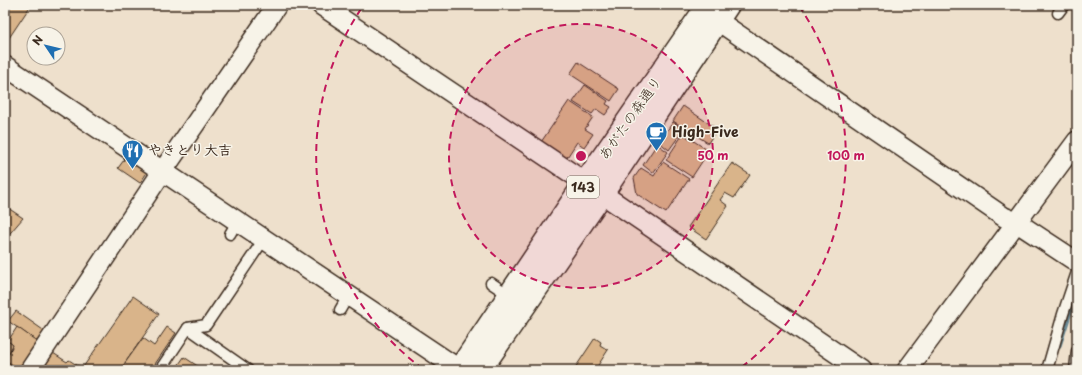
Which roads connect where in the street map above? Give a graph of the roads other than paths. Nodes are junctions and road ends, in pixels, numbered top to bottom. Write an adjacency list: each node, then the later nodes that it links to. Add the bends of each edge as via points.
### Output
1 (277, 5): 6 (street)
2 (321, 5): 7 (street)
3 (711, 9): 7 (highway, あがたの森通り / 143); 8 (street, via 1004,217)
4 (5, 66): 6 (street)
5 (1077, 141): 8 (street)
6 (162, 172): 9 (street, via 234,228); 16 (street)
7 (594, 188): 13 (highway, あがたの森通り / 143); 20 (highway, あがたの森通り / 143); 21 (street)
8 (1016, 222): 10 (street); 22 (street)
9 (264, 240): 14 (lane, via 206,325); 19 (street, via 353,303)
10 (1077, 262)
11 (1077, 272): 23 (lane)
12 (492, 283): 13 (lane)
13 (509, 295): 19 (highway, あがたの森通り / 143)
14 (188, 328): 17 (lane); 18 (lane)
15 (1077, 351): 24 (lane)
16 (30, 370)
17 (160, 370)
18 (248, 370)
19 (459, 370)
20 (480, 370)
21 (861, 370)
22 (907, 370)
23 (1047, 370)
24 (1075, 370)

